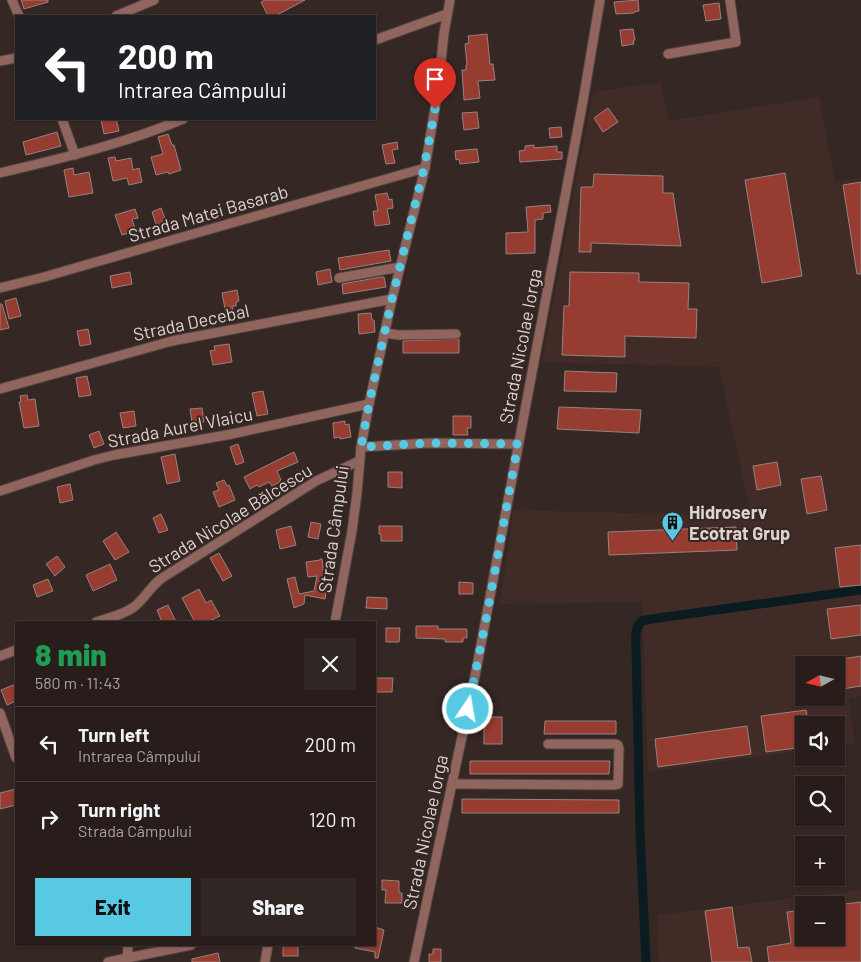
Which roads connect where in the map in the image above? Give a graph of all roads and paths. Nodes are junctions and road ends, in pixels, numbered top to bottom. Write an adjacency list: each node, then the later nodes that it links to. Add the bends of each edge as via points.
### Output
1 (12, 0): 7 (street)
2 (154, 0): 8 (street)
3 (450, 0): 6 (street, Strada Câmpului)
4 (600, 0): 26 (street, Strada Nicolae Iorga)
5 (730, 0): 10 (street, via 736,42)
6 (447, 14): 9 (street); 16 (street, Strada Câmpului)
7 (19, 15)
8 (118, 15)
9 (376, 40)
10 (668, 54)
11 (15, 58): 12 (street)
12 (0, 62)
13 (62, 120): 15 (street)
14 (181, 120): 15 (street)
15 (75, 155): 17 (street)
16 (424, 168): 18 (street, Strada Câmpului); 20 (street, Strada Matei Basarab)
17 (0, 173)
18 (400, 267): 19 (street); 21 (street, Strada Câmpului)
19 (339, 278)
20 (0, 288)
21 (392, 299): 22 (street, Strada Câmpului); 24 (street, Strada Decebal, via 172,341)
22 (384, 332): 23 (street, via 399,335); 25 (street, Strada Câmpului)
23 (456, 334)
24 (0, 389)
25 (369, 404): 27 (street, Strada Câmpului); 29 (street, Strada Aurel Vlaicu, via 232,434 114,455)
26 (518, 444): 27 (street, via 430,443); 37 (street, Strada Nicolae Iorga)
27 (361, 447): 28 (street, Strada Câmpului)
28 (359, 461): 30 (street, Strada Nicolae Bălcescu, via 316,481 162,578 133,607); 31 (street, Strada Câmpului, via 352,530)
29 (0, 491)
30 (99, 621)
31 (335, 621)
32 (15, 650): 33 (street)
33 (0, 656)
34 (0, 713): 36 (street)
35 (548, 744): 37 (street, via 618,745 618,784)
36 (15, 755)
37 (452, 784): 44 (street, Strada Nicolae Iorga)
38 (128, 946): 41 (street)
39 (186, 946): 41 (street)
40 (268, 946): 43 (street)
41 (127, 960): 42 (street)
42 (108, 962)
43 (265, 962)
44 (414, 962)

